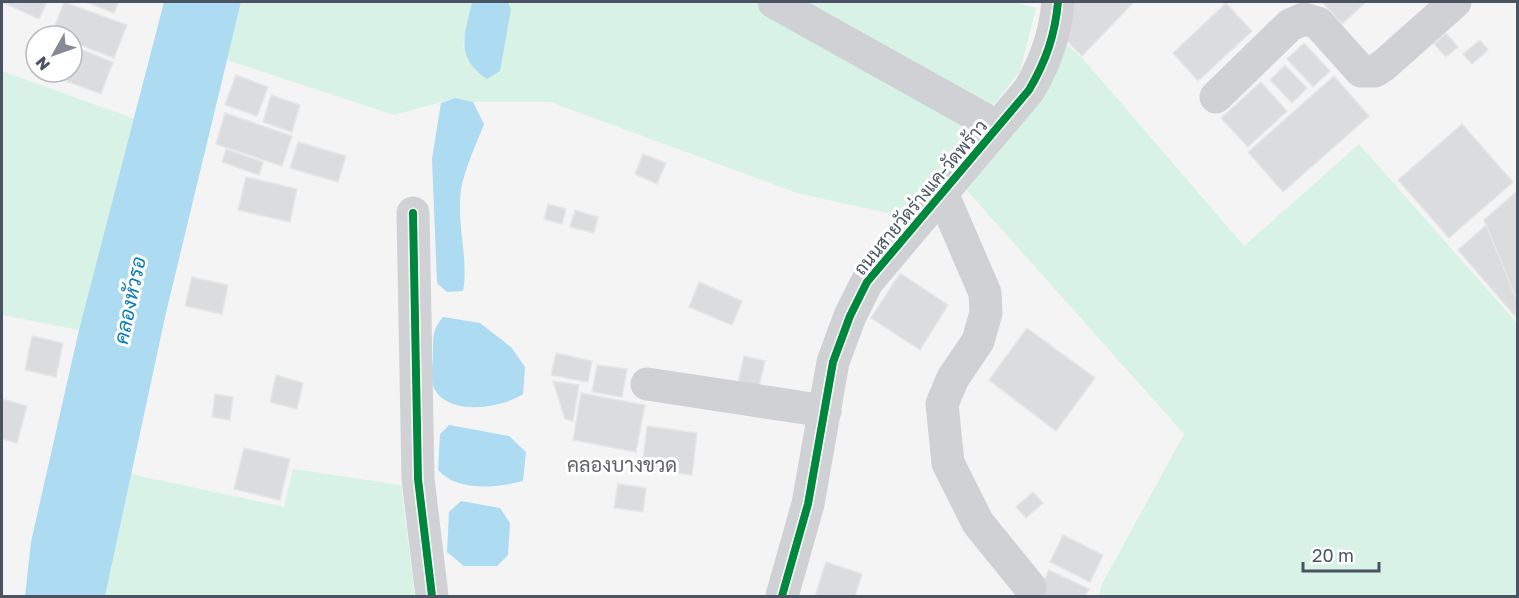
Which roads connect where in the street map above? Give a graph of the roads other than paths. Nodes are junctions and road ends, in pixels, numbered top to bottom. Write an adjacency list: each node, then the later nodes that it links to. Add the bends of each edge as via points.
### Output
1 (774, 2): 5 (street)
2 (1058, 2): 5 (street, ถนนสายวัดร่างแค-วัดพร้าว, via 1055,29 1044,63 1029,90)
3 (1455, 2): 4 (street, via 1375,71 1361,71 1318,23 1304,19 1290,25)
4 (1216, 97)
5 (998, 127): 6 (street, ถนนสายวัดร่างแค-วัดพร้าว)
6 (942, 193): 9 (street, ถนนสายวัดร่างแค-วัดพร้าว, via 867,282 833,362); 10 (street, via 985,293 986,313 978,341 953,378 942,404 948,463 978,523)
7 (414, 213): 11 (street, via 418,478)
8 (647, 384): 9 (street)
9 (825, 411): 12 (street, ถนนสายวัดร่างแค-วัดพร้าว, via 808,504)
10 (1030, 587)
11 (432, 597)
12 (782, 597)

